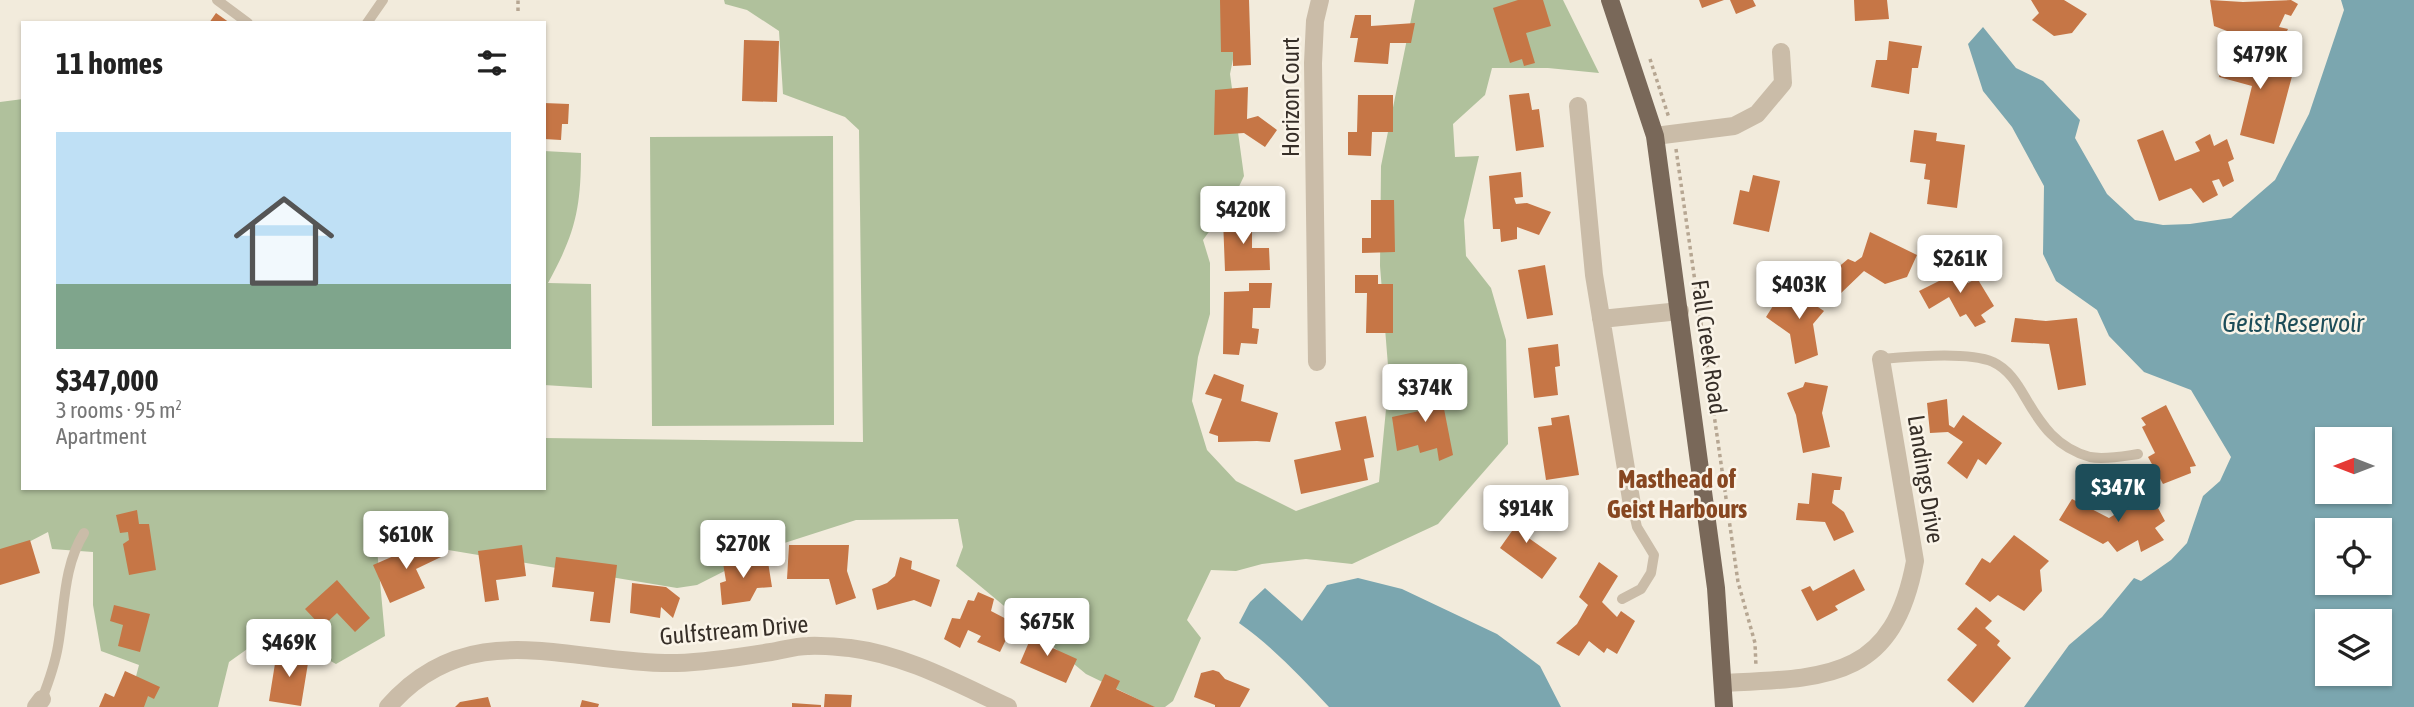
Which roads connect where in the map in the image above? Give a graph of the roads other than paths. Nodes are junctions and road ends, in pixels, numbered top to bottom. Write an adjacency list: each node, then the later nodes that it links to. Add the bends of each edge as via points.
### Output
1 (217, 0): 5 (lane)
2 (383, 0): 6 (lane)
3 (1320, 0): 13 (street, Horizon Court, via 1313,63)
4 (1610, 0): 9 (main road, Fall Creek Road)
5 (245, 21)
6 (368, 21)
7 (1781, 52): 9 (street, via 1783,83 1757,114 1734,126)
8 (1578, 106): 11 (street)
9 (1664, 135): 10 (main road, Fall Creek Road)
10 (1680, 311): 11 (street); 18 (main road, Fall Creek Road, via 1716,588)
11 (1601, 319): 15 (street)
12 (1881, 359): 14 (lane, via 1919,356 1993,362 2018,385 2048,433 2064,444 2092,457); 18 (street, Landings Drive, via 1915,561 1901,612 1868,653 1835,672)
13 (1317, 362)
14 (2138, 454)
15 (1632, 505): 17 (lane, via 1637,527 1654,555 1651,573 1641,589)
16 (84, 533): 19 (lane, via 69,562 58,648)
17 (1622, 599)
18 (1723, 683): 22 (main road, Fall Creek Road)
19 (39, 703)
20 (388, 707): 21 (street, Gulfstream Drive, via 428,671 470,654 498,649 677,663 808,646 895,657)
21 (1008, 707)
22 (1724, 707)

